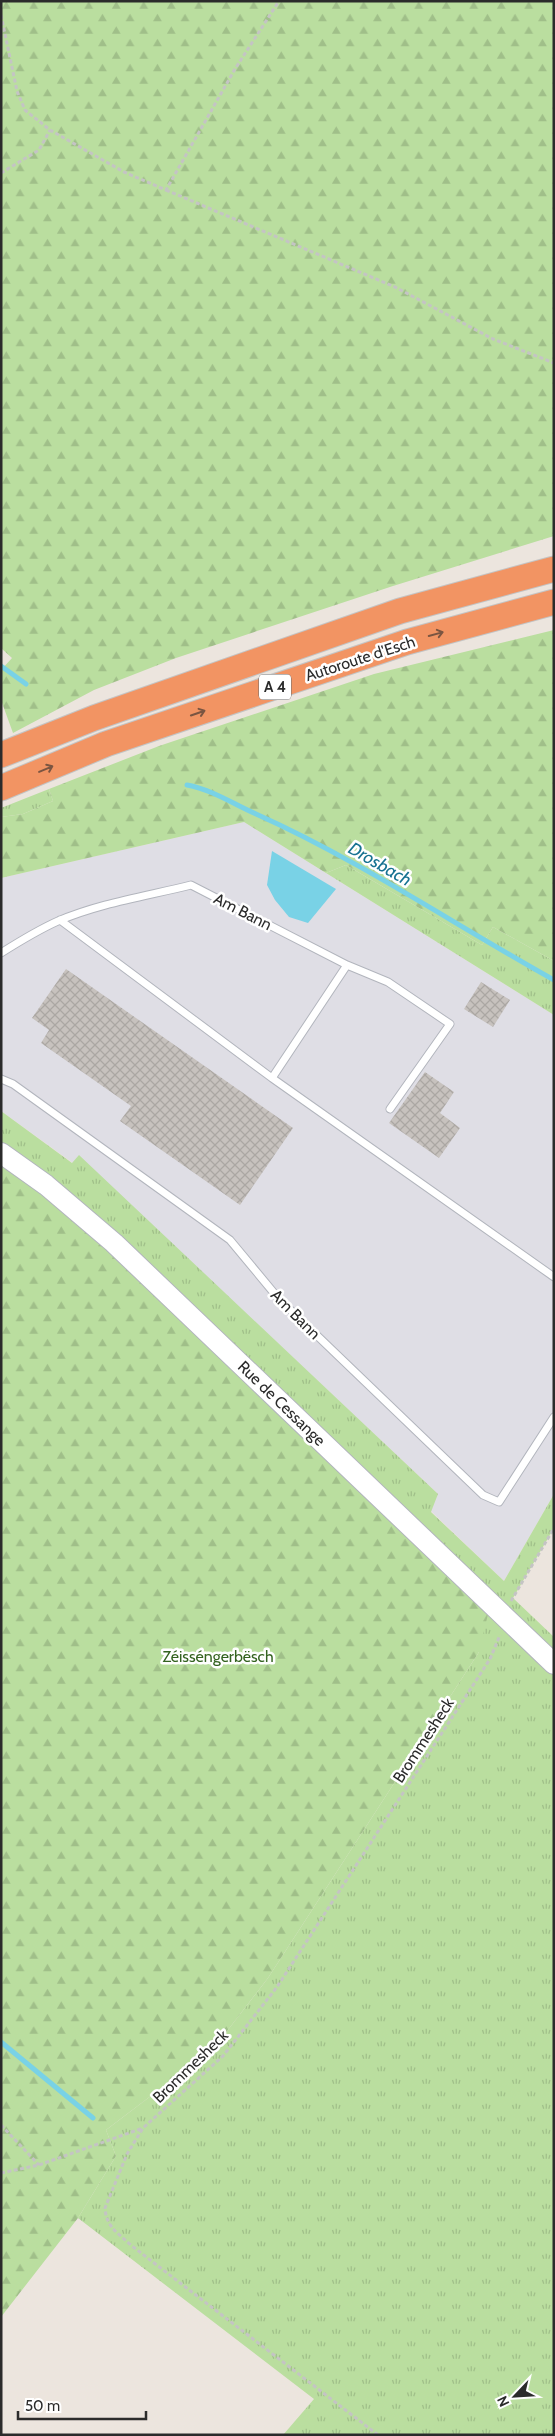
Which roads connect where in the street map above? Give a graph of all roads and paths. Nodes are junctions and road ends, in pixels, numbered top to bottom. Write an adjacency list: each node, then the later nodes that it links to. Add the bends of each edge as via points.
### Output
1 (279, 1): 5 (path, via 235,69)
2 (1, 15): 3 (path, via 17,91 25,110)
3 (50, 130): 4 (path, via 39,150); 5 (path, via 124,172)
4 (1, 174)
5 (166, 190): 6 (path, via 395,286 493,339)
6 (554, 362)
7 (554, 553): 10 (highway, A 4, via 400,598 183,669)
8 (554, 569): 10 (highway, Autoroute d'Esch / A 4, via 400,611)
9 (554, 602): 12 (highway, Autoroute d'Esch / A 4, one-way to 9, via 106,744 388,648)
10 (94, 718): 11 (highway, Autoroute d'Esch / A 4)
11 (1, 755)
12 (1, 788)
13 (60, 920): 14 (lane, Am Bann); 15 (lane, Am Bann, via 191,885); 16 (lane)
14 (1, 952)
15 (347, 965): 16 (lane); 18 (lane, Am Bann, via 388,982 450,1024)
16 (272, 1078): 20 (lane)
17 (1, 1079): 21 (lane, Am Bann, via 13,1084 230,1240 279,1299 483,1495 499,1502)
18 (390, 1108)
19 (1, 1153): 23 (main road, Rue de Cessange, via 46,1185 114,1243)
20 (554, 1277)
21 (554, 1417)
22 (554, 1528): 23 (path, Brommesheck)
23 (508, 1610): 24 (main road, Rue de Cessange); 26 (path, Brommesheck, via 490,1659 277,1987 223,2056)
24 (554, 1664)
25 (1, 2125): 27 (path)
26 (143, 2128): 27 (path); 29 (path, Brommesheck, via 127,2154 105,2208 111,2227)
27 (39, 2165): 28 (path)
28 (1, 2173)
29 (378, 2435)

